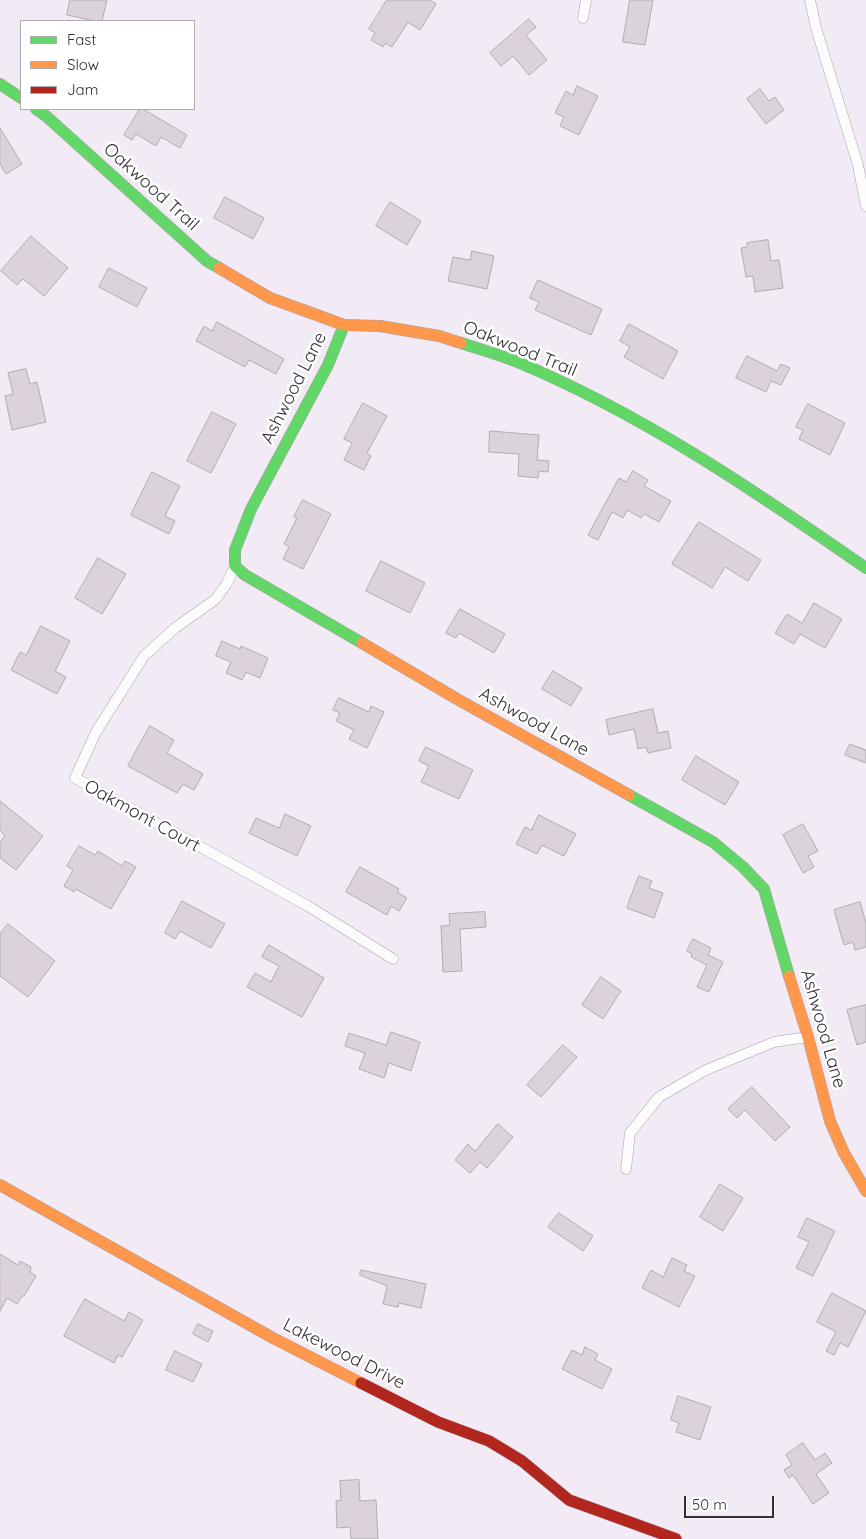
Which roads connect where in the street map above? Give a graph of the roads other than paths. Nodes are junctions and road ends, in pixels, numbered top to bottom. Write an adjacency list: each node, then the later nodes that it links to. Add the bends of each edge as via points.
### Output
1 (586, 0): 3 (street)
2 (810, 0): 7 (street, via 858,165)
3 (584, 18)
4 (0, 84): 5 (street)
5 (20, 97)
6 (37, 110): 8 (street, Oakwood Trail, via 207,261 270,298)
7 (866, 206)
8 (344, 325): 9 (street, Ashwood Lane, via 328,365 251,509 235,550); 10 (street, Oakwood Trail, via 380,326 439,336 514,361 585,394 702,458)
9 (235, 566): 11 (street, Oakmont Court, via 216,599 175,628 144,656 96,732 75,778 308,906); 12 (street, Ashwood Lane, via 245,575 448,694 714,842 764,889)
10 (866, 568)
11 (393, 959)
12 (808, 1037): 13 (street, via 774,1042 706,1070 660,1097 630,1133); 15 (street, Ashwood Lane, via 830,1121 844,1154)
13 (626, 1169)
14 (0, 1185): 16 (street, Lakewood Drive, via 273,1338 438,1422 489,1441 522,1461 569,1500)
15 (866, 1191)
16 (676, 1539)

